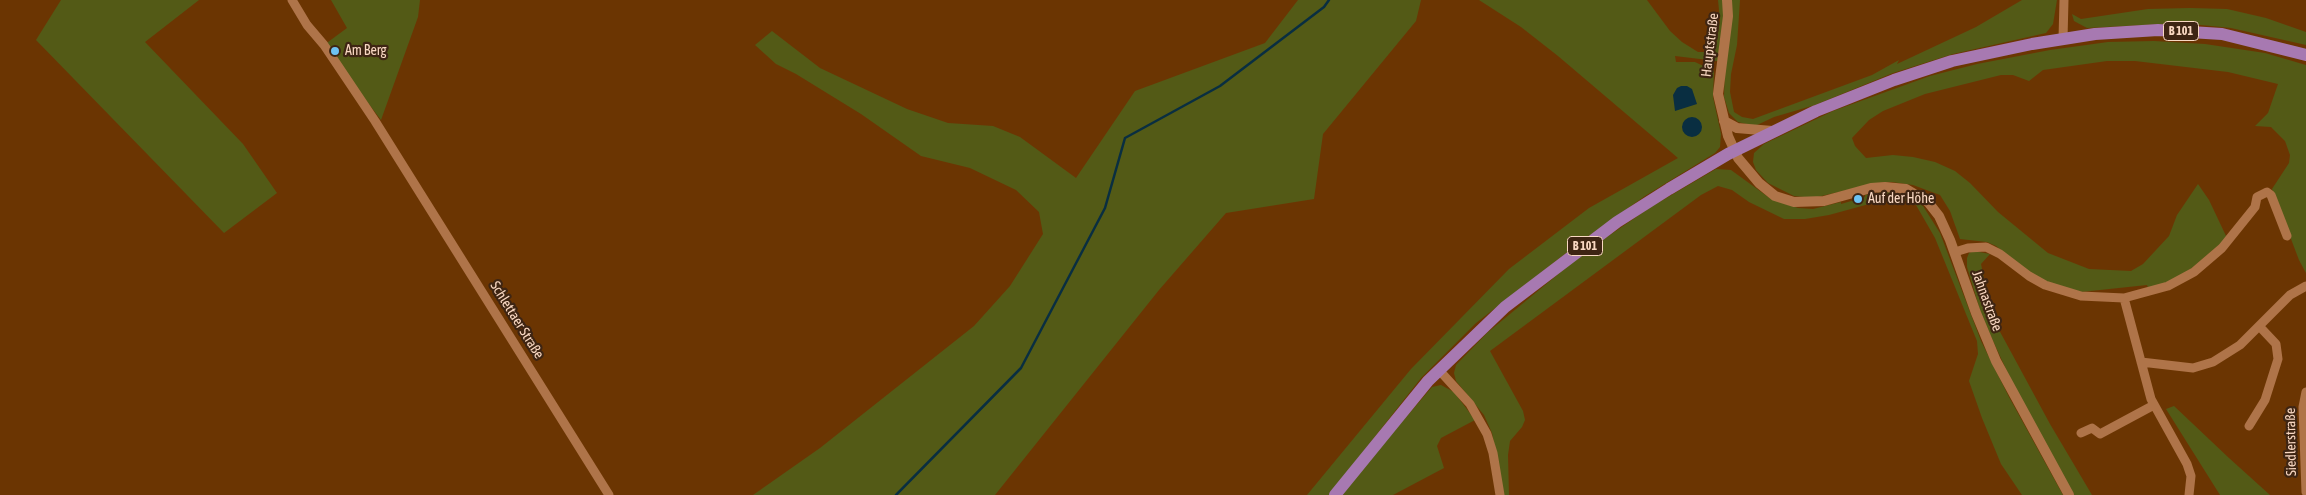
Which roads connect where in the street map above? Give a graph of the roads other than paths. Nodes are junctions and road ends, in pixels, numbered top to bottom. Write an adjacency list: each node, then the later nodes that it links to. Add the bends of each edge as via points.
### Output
1 (292, 0): 21 (street, Schlettaer Straße, via 401,161)
2 (1727, 0): 6 (street, Hauptstraße, via 1728,16 1718,94)
3 (2064, 0): 4 (street)
4 (2063, 38): 5 (main road, B 101, via 2128,31 2188,31 2252,40); 7 (main road, B 101, via 1952,61 1863,92)
5 (2306, 55)
6 (1724, 121): 7 (street, via 1737,128); 8 (street, Hauptstraße)
7 (1772, 131): 8 (main road, B 101)
8 (1734, 151): 10 (street, Jahnastraße, via 1751,176 1775,196 1803,203 1835,199 1872,188 1892,187 1911,191 1933,208); 15 (main road, B 101, via 1638,209 1582,248 1497,314)
9 (2287, 236): 12 (street, via 2266,192 2258,197 2255,207 2222,248 2194,272 2168,286)
10 (1955, 252): 12 (street, via 1986,247 2046,285 2082,296); 24 (street, Jahnastraße, via 1996,361)
11 (2306, 286): 13 (street, via 2290,295)
12 (2124, 298): 14 (street)
13 (2260, 327): 14 (street, via 2222,358 2205,365 2180,368); 18 (street, Siedlerstraße, via 2276,344 2278,359 2265,400)
14 (2141, 362): 17 (street)
15 (1439, 370): 22 (main road, B 101); 23 (street, via 1470,404 1487,434)
16 (2306, 392): 20 (street, Siedlerstraße)
17 (2154, 405): 19 (street, via 2100,434 2092,428); 25 (street, via 2187,464 2192,482)
18 (2249, 426)
19 (2080, 433)
20 (2306, 492)
21 (609, 495)
22 (1335, 495)
23 (1500, 495)
24 (2069, 495)
25 (2189, 495)

